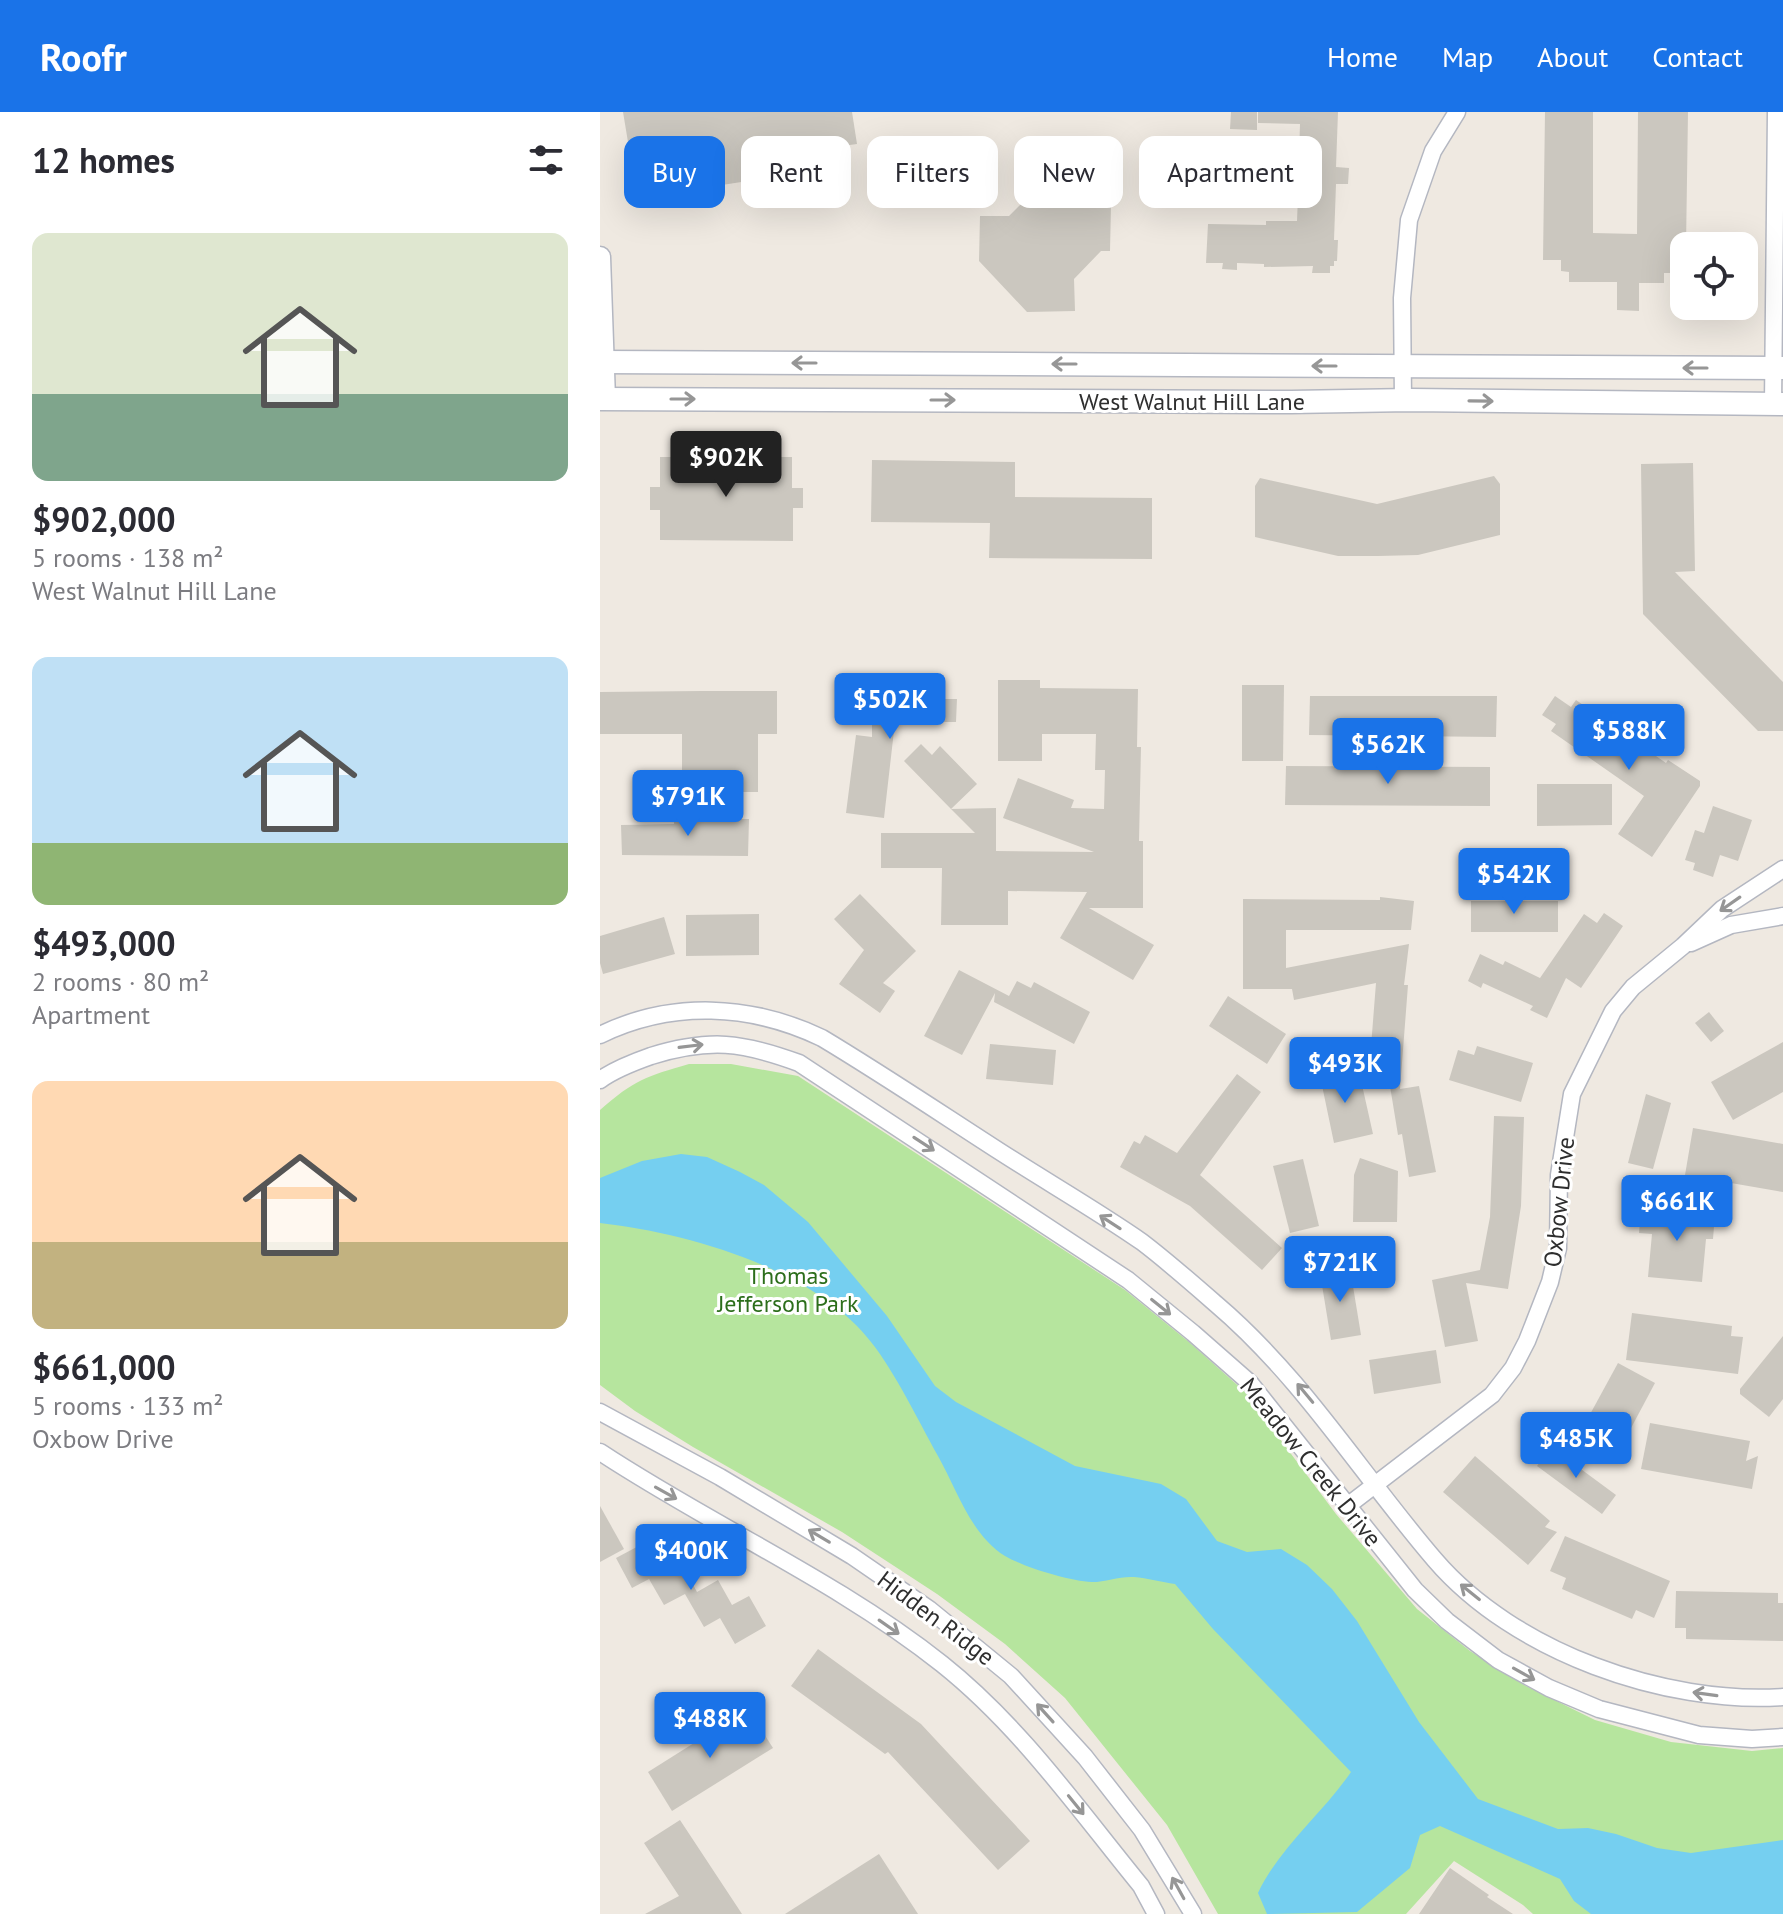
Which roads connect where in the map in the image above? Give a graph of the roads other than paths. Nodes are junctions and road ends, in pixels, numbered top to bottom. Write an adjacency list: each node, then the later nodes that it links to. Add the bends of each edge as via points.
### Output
1 (1457, 112): 5 (street, via 1433,151 1409,220)
2 (1776, 112): 6 (street)
3 (600, 257): 4 (street)
4 (602, 362): 5 (main road, West Walnut Hill Lane, one-way to 4); 7 (street)
5 (1402, 367): 6 (main road, West Walnut Hill Lane, one-way to 5); 8 (street)
6 (1778, 368): 9 (street)
7 (602, 399): 8 (main road, West Walnut Hill Lane, one-way to 8)
8 (1403, 401): 9 (main road, West Walnut Hill Lane, one-way to 9)
9 (1778, 404)
10 (1783, 869): 12 (street, Oxbow Drive, one-way to 12, via 1722,909)
11 (1783, 916): 12 (street, Oxbow Drive, via 1731,925)
12 (1683, 946): 17 (street, Oxbow Drive, via 1613,1011 1572,1094 1559,1175 1558,1248 1550,1282 1513,1368 1492,1395)
13 (600, 1035): 17 (street, Meadow Creek Drive, one-way to 13, via 1284,1368 1143,1244 822,1038 784,1021 725,1010 676,1013)
14 (600, 1080): 18 (street, Meadow Creek Drive, one-way to 18, via 679,1047 718,1043 760,1049 799,1063 1128,1280 1250,1383)
15 (600, 1412): 22 (street, Hidden Ridge, one-way to 15, via 1142,1830 1011,1676 929,1609 852,1556)
16 (600, 1452): 21 (street, Hidden Ridge, one-way to 21, via 853,1601 942,1664 1009,1724 1141,1886)
17 (1377, 1486): 18 (street, Oxbow Drive); 19 (street, Meadow Creek Drive, one-way to 17, via 1748,1699 1659,1687 1563,1652 1506,1620 1464,1588)
18 (1346, 1507): 20 (street, Meadow Creek Drive, one-way to 20, via 1447,1621 1498,1660 1549,1688 1599,1709 1699,1735)
19 (1783, 1697)
20 (1783, 1737)
21 (1156, 1914)
22 (1193, 1914)

